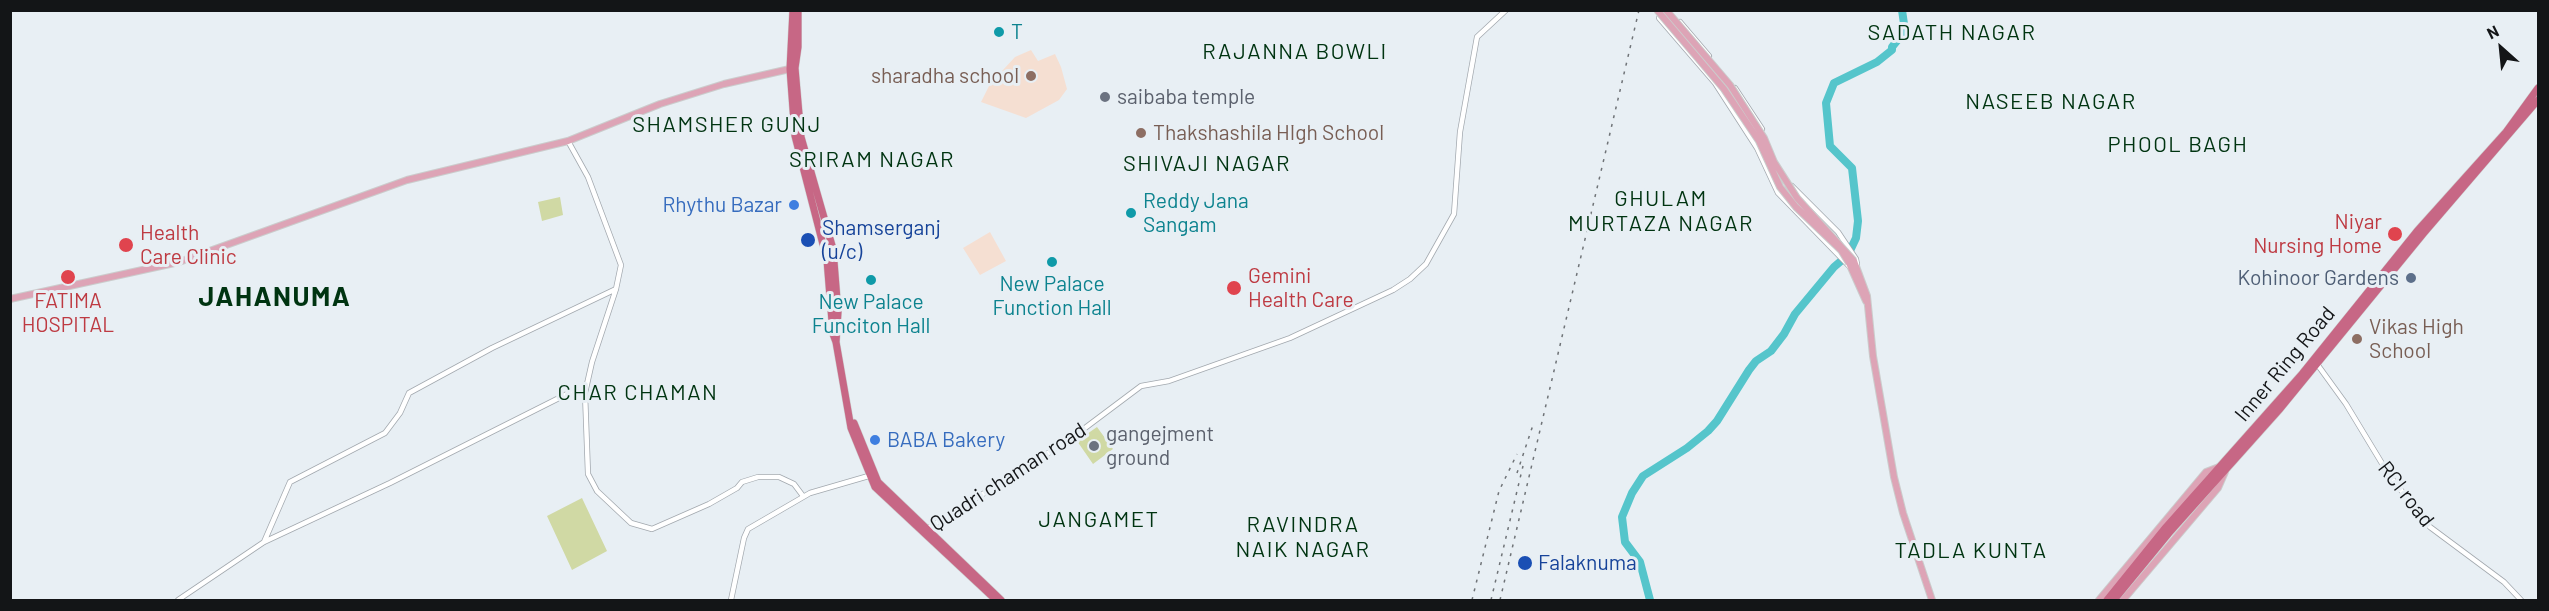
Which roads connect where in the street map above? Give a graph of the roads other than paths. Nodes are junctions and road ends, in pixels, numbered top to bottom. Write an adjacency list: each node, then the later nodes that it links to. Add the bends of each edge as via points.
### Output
1 (793, 10): 6 (highway)
2 (798, 10): 6 (highway, via 798,47)
3 (1506, 10): 19 (street, Quadri chaman road, via 1477,37 1461,132 1454,214 1426,264 1393,290 1290,338 1169,381 1141,386 1052,451)
4 (1657, 10): 10 (main road, bridge, via 1724,89 1759,141 1780,187)
5 (1667, 10): 10 (main road, bridge, via 1730,85 1797,198); 10 (street, bridge, via 1736,89 1788,182 1838,232); 10 (street, via 1659,18 1715,83 1757,148 1778,193 1836,253)
6 (792, 69): 9 (main road, via 660,104); 16 (highway, via 804,154 832,249 838,312 836,342 850,416)
7 (2538, 88): 15 (highway, Inner Ring Road, via 2506,132 2418,230)
8 (2538, 100): 13 (highway, Inner Ring Road)
9 (568, 141): 11 (street, via 588,177 620,261); 12 (main road, via 407,180 179,262)
10 (1852, 264): 25 (main road, via 1867,302 1894,477)
11 (616, 289): 14 (street); 20 (street, via 409,393 385,433 290,482)
12 (10, 299)
13 (2317, 364): 15 (highway, Inner Ring Road); 30 (street, RCI road, via 2389,475 2430,527 2504,582)
14 (585, 393): 18 (street, via 588,474 597,491 631,523 652,529 758,477 779,477 794,484); 20 (street, via 569,393)
15 (2222, 469): 17 (highway); 26 (main road, Inner Ring Road, via 2206,472); 29 (main road, Inner Ring Road, via 2218,488)
16 (872, 475): 18 (street); 19 (highway)
17 (2213, 479): 27 (highway); 28 (highway)
18 (803, 496): 22 (street, via 748,529)
19 (926, 530): 23 (highway); 24 (highway)
20 (264, 542): 21 (street)
21 (178, 600)
22 (731, 600)
23 (996, 600)
24 (1001, 600)
25 (1932, 600)
26 (2099, 600)
27 (2107, 600)
28 (2114, 600)
29 (2123, 600)
30 (2521, 600)

